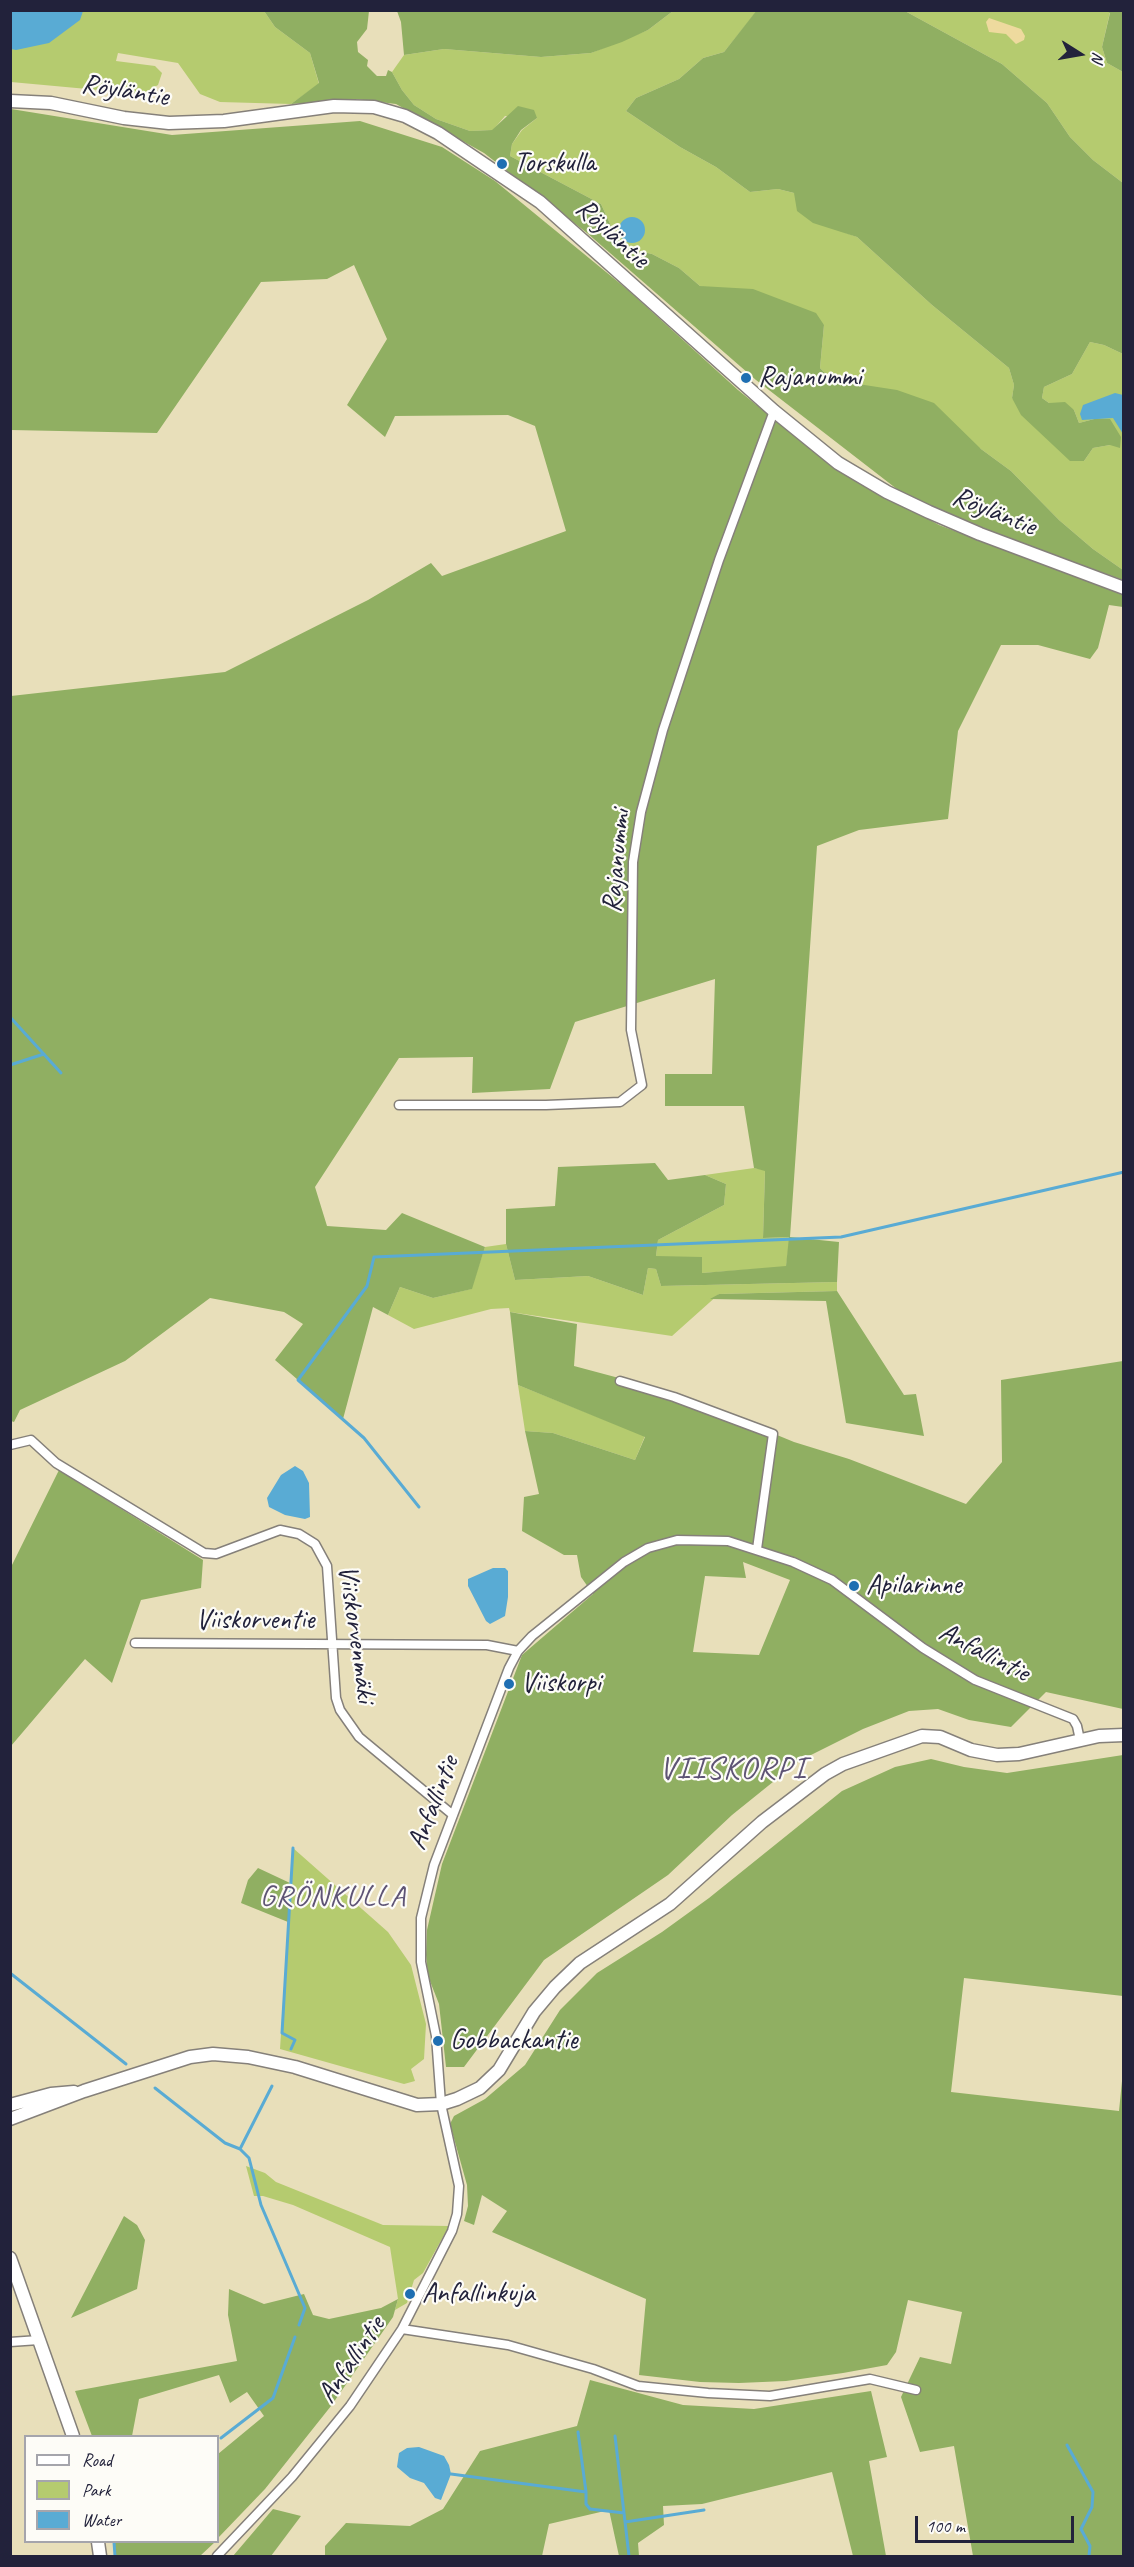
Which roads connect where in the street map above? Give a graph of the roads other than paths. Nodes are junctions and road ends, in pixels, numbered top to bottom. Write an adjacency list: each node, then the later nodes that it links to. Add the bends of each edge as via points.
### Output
1 (10, 102): 2 (street, Röyläntie, via 51,103 169,123 224,121 334,106 374,107 405,116 438,133 540,202)
2 (774, 411): 3 (street, Röyläntie, via 838,463 887,492 980,534); 4 (street, Rajanummi, via 719,560 663,730 641,812 633,862 631,1030 642,1085 620,1102)
3 (1124, 588)
4 (399, 1105)
5 (620, 1382): 7 (street, via 674,1397 773,1434)
6 (10, 1445): 9 (street, Viiskorvenmäki, via 30,1440 88,1483 209,1554 241,1547 280,1530 307,1538 315,1544 327,1566)
7 (757, 1549): 10 (street, Anfallintie, via 703,1539 677,1540 648,1548 583,1594); 12 (street, Anfallintie, via 837,1583 923,1648 975,1680 1067,1716 1077,1726)
8 (135, 1643): 9 (street, Viiskorventie)
9 (333, 1643): 10 (street, Viiskorventie, via 487,1645); 13 (street, Viiskorvenmäki, via 336,1698 347,1723 402,1775)
10 (518, 1651): 13 (street, Anfallintie)
11 (1124, 1735): 12 (street)
12 (1080, 1740): 15 (street, via 997,1755 971,1750 940,1737 922,1736 825,1774 762,1822 670,1904 580,1963 534,2013 499,2070 480,2088)
13 (453, 1815): 15 (street, Anfallintie, via 428,1886 420,1943 436,2036)
14 (84, 2091): 15 (street, via 190,2057 213,2054 295,2067 417,2105); 16 (street, via 51,2094); 17 (street)
15 (441, 2104): 19 (street, Anfallintie, via 457,2171 457,2214 447,2242 429,2270)
16 (10, 2105)
17 (10, 2119)
18 (10, 2258): 20 (street)
19 (402, 2329): 22 (street, via 508,2345 638,2386 770,2396 870,2379); 24 (street, Anfallintie, via 329,2433)
20 (39, 2340): 21 (street); 23 (street)
21 (10, 2342)
22 (916, 2390)
23 (73, 2435)
24 (217, 2556)

